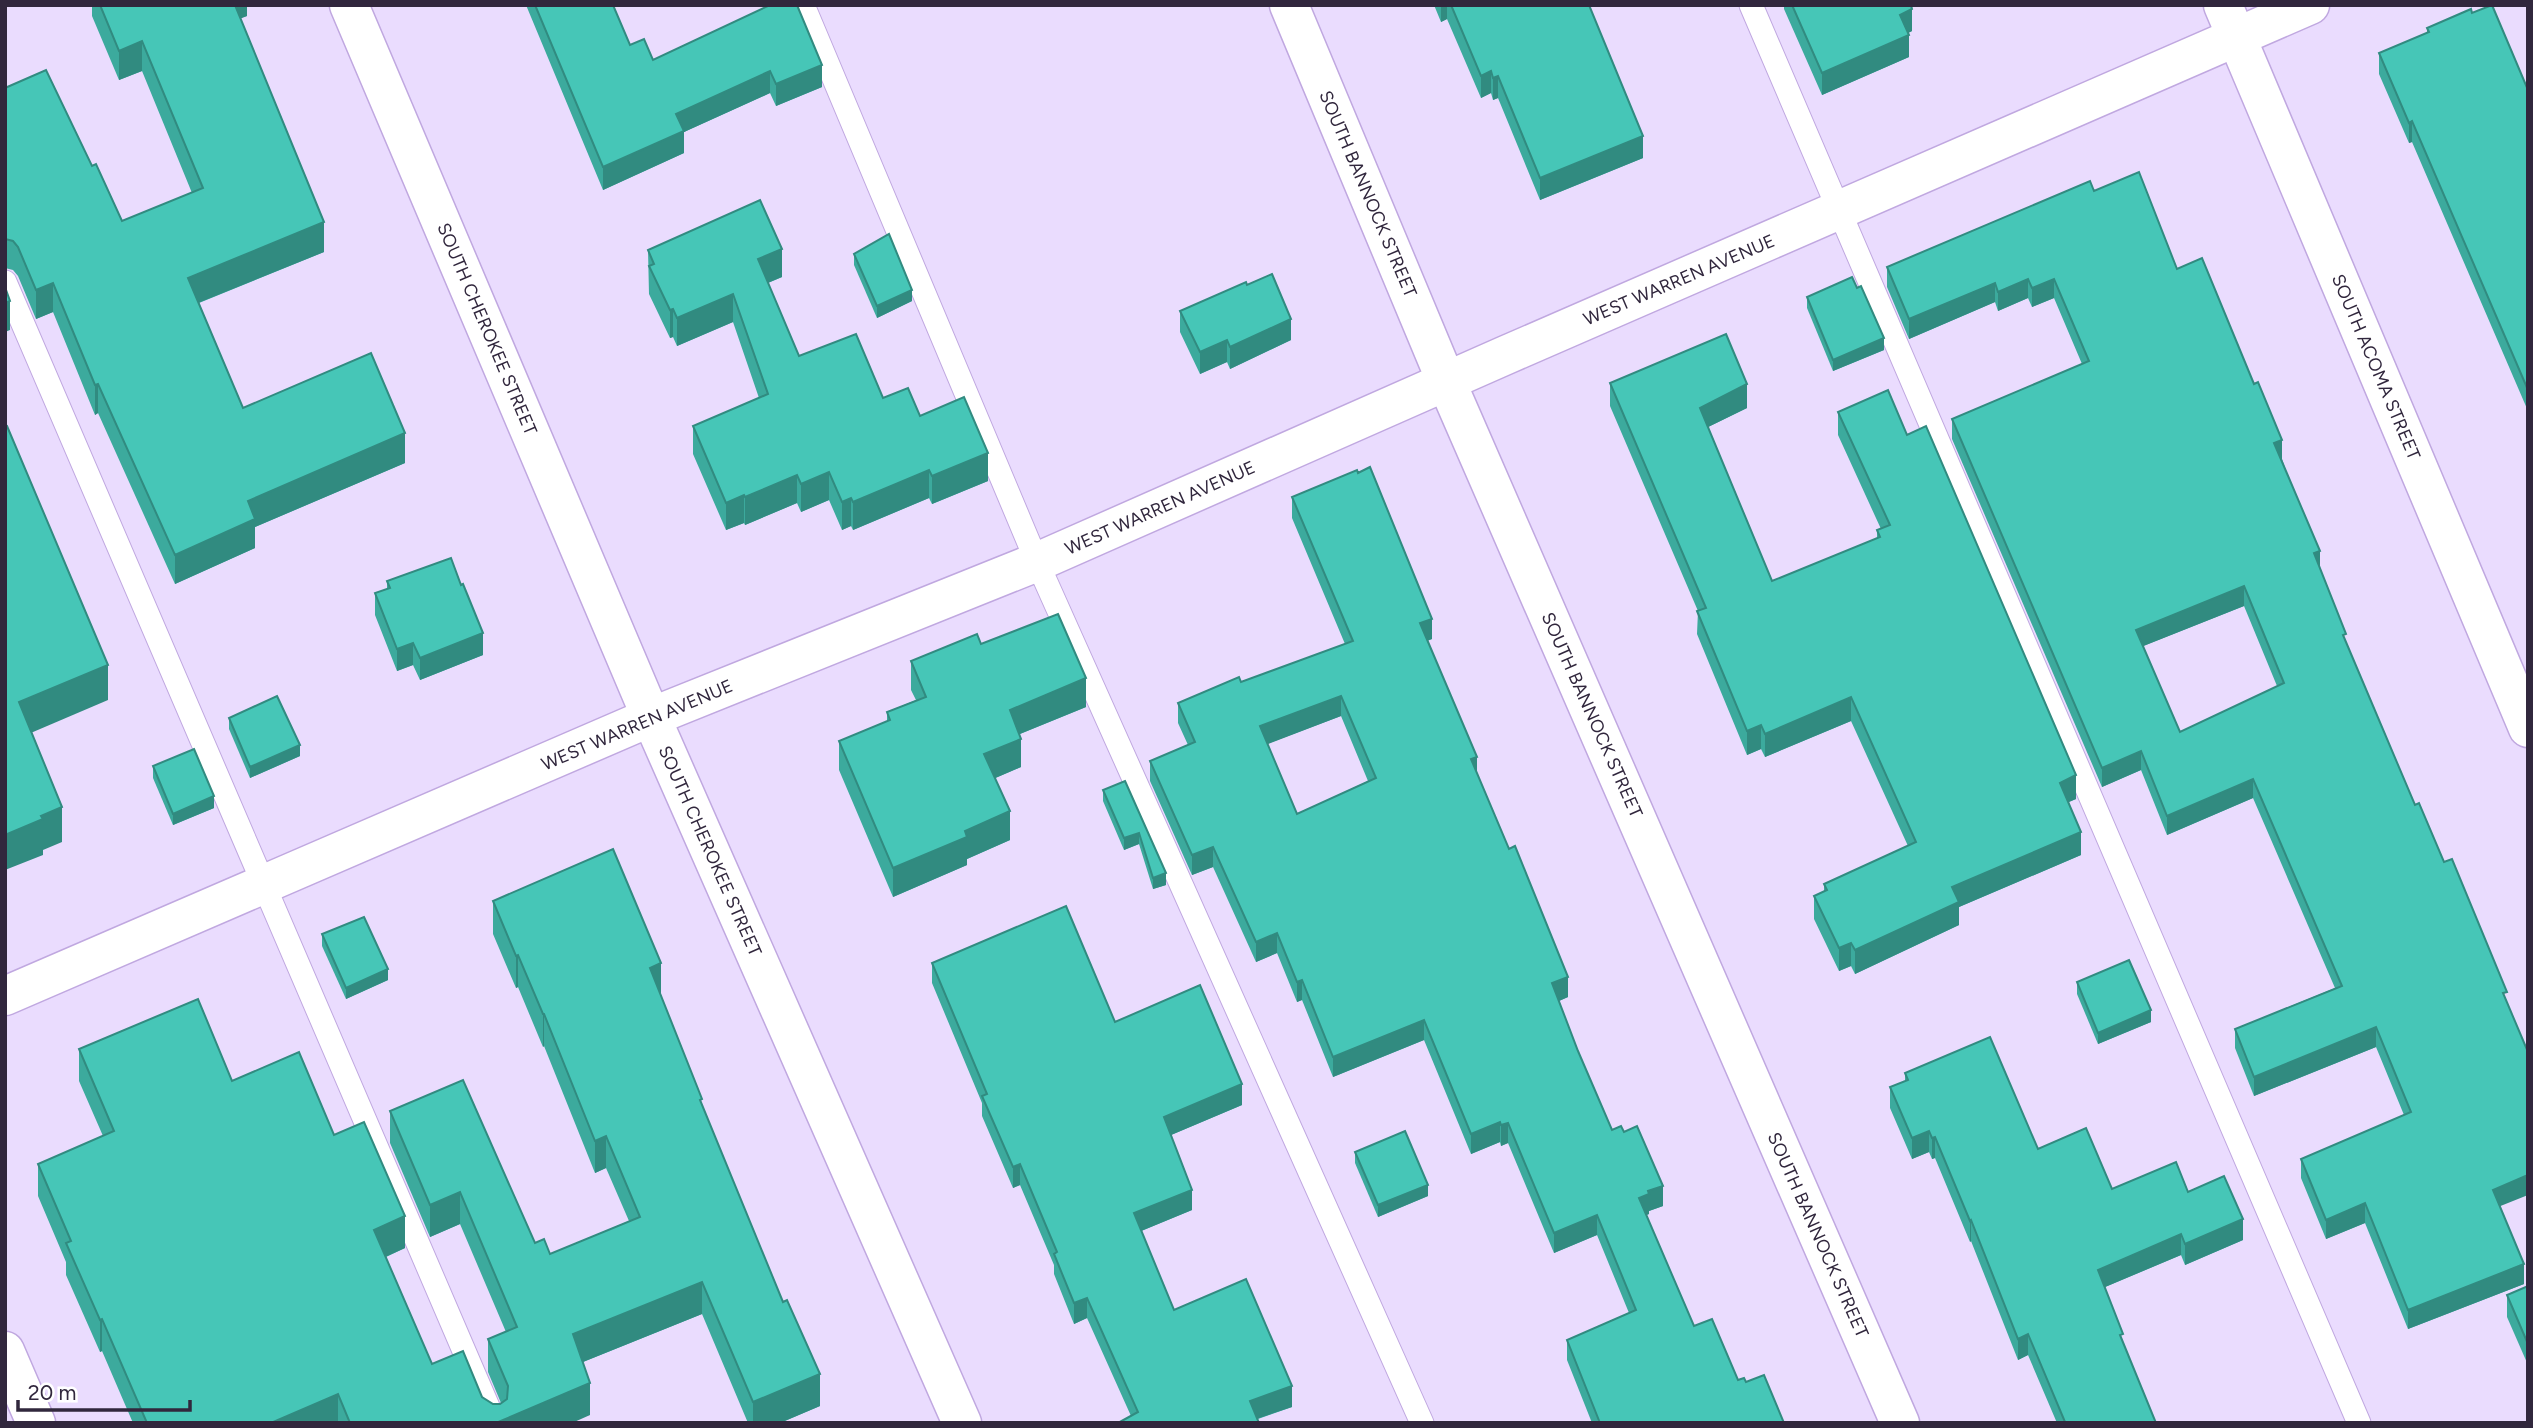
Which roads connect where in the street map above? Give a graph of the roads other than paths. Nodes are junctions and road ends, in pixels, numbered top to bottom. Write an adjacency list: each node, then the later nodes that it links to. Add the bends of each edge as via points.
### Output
1 (349, 5): 11 (street, SOUTH CHEROKEE STREET)
2 (803, 5): 10 (lane)
3 (1289, 5): 9 (street, SOUTH BANNOCK STREET)
4 (1751, 5): 7 (lane)
5 (2309, 5): 6 (street, WEST WARREN AVENUE)
6 (2230, 21): 7 (street, WEST WARREN AVENUE); 12 (street, SOUTH ACOMA STREET)
7 (1839, 211): 9 (street, WEST WARREN AVENUE); 21 (lane)
8 (5, 282): 13 (lane)
9 (1446, 382): 10 (street, WEST WARREN AVENUE); 20 (street, SOUTH BANNOCK STREET)
10 (1037, 562): 11 (street, WEST WARREN AVENUE); 19 (lane)
11 (651, 717): 13 (street, WEST WARREN AVENUE); 18 (street, SOUTH CHEROKEE STREET)
12 (2528, 728)
13 (263, 885): 14 (street, WEST WARREN AVENUE); 17 (lane)
14 (5, 996)
15 (5, 1351): 16 (street)
16 (36, 1423)
17 (495, 1423)
18 (962, 1423)
19 (1422, 1423)
20 (1900, 1423)
21 (2359, 1423)

